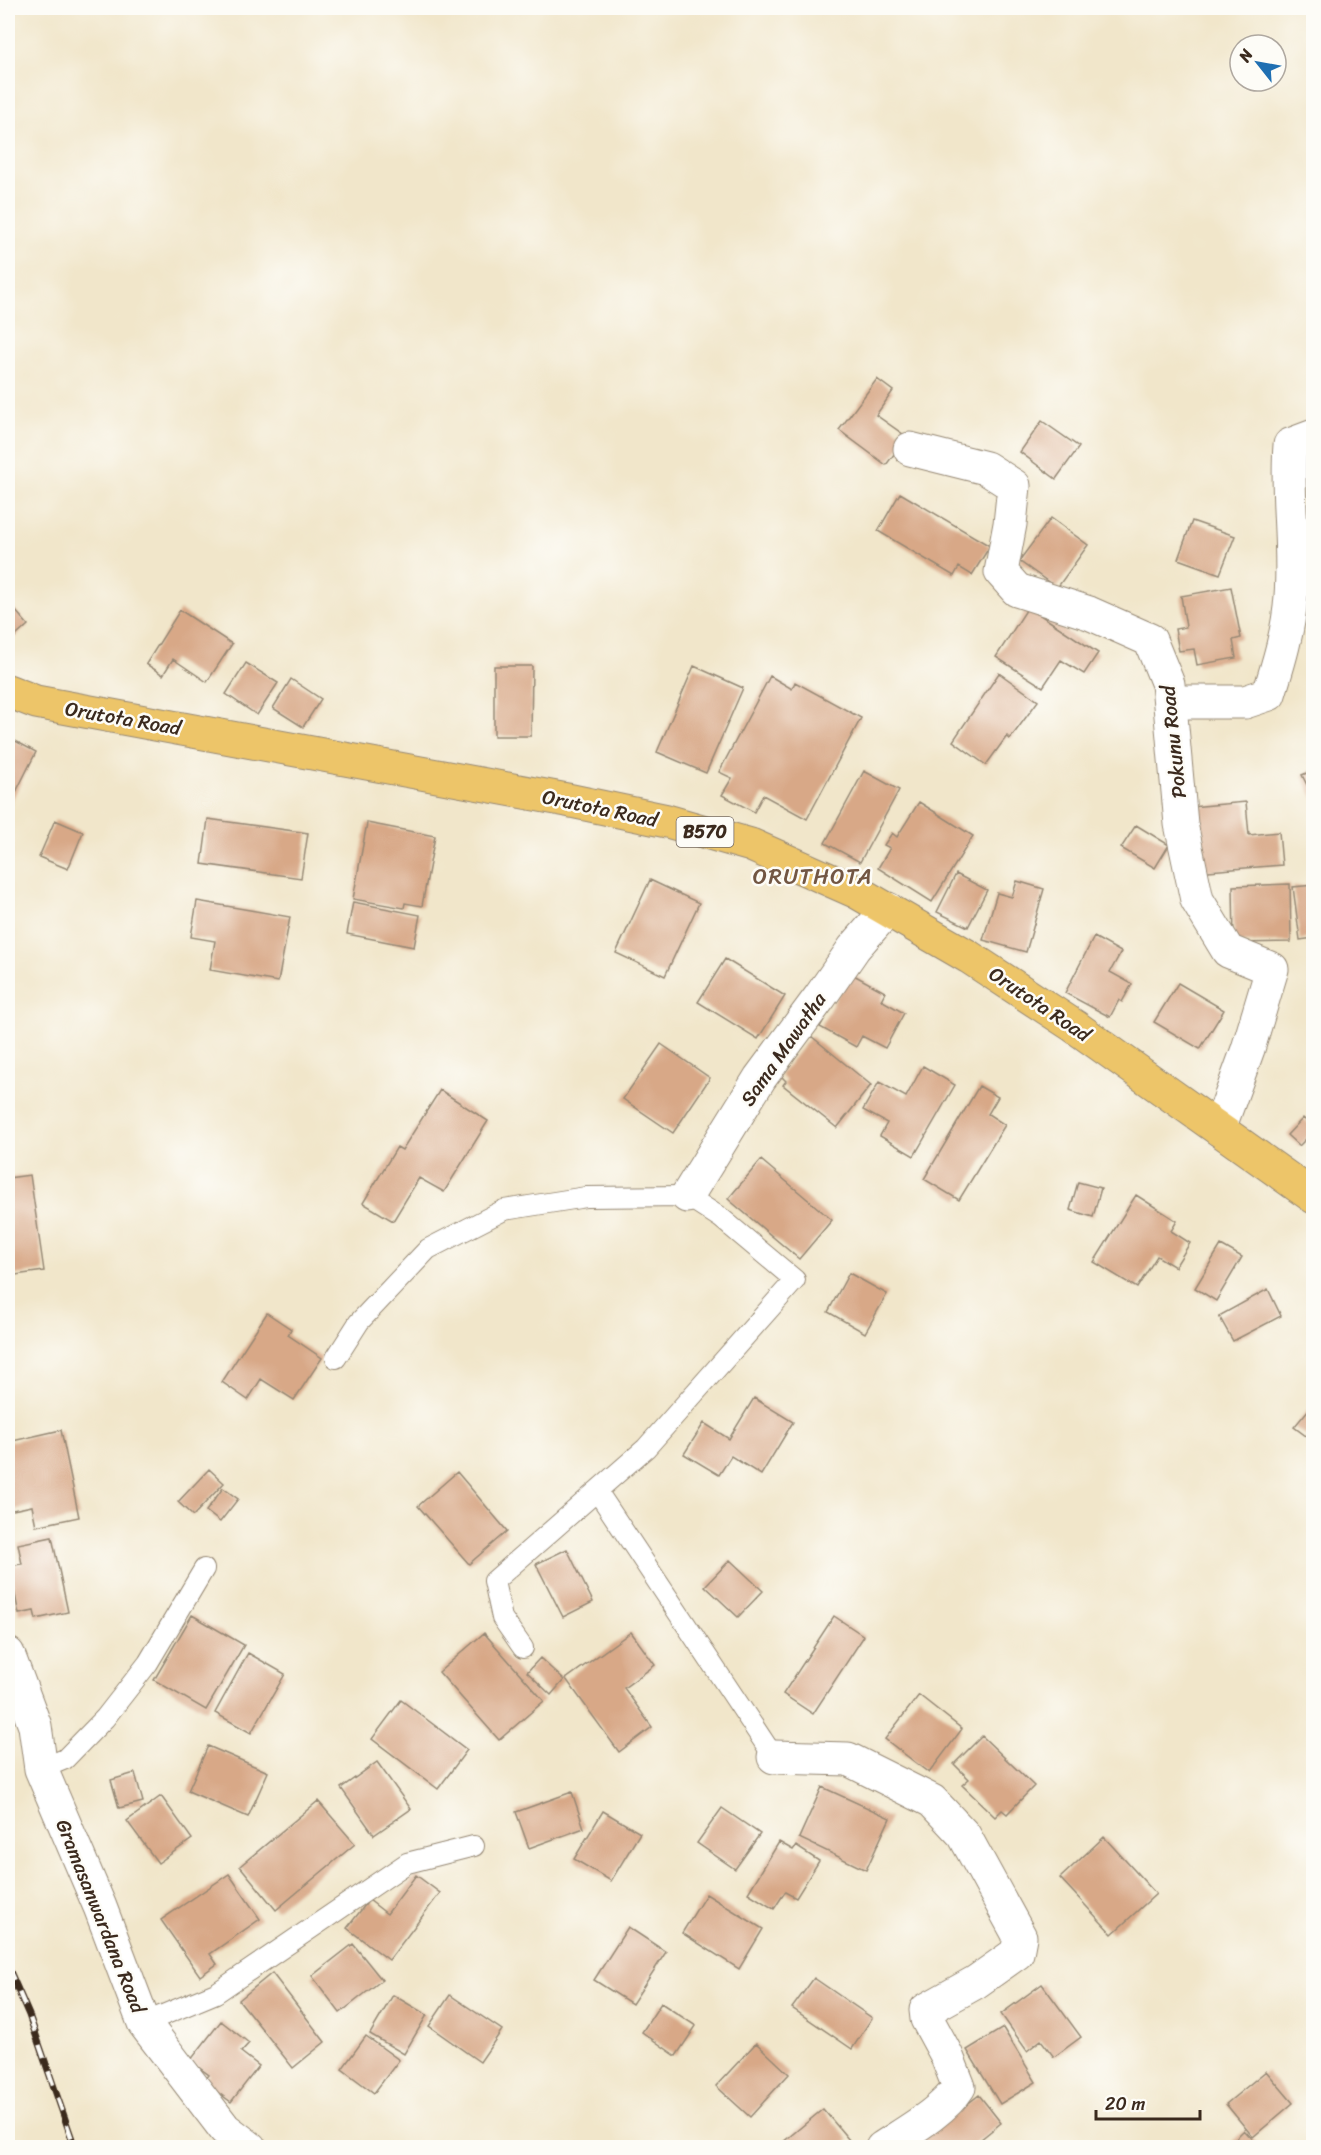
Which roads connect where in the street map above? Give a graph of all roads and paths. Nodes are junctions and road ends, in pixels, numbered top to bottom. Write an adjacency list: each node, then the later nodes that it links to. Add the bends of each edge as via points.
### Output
1 (1314, 436): 4 (street, via 1290,445 1291,597 1281,658 1269,694 1245,702)
2 (910, 449): 4 (street, Pokunu Road, via 986,468 1014,486 1001,572 1017,590 1089,613 1150,640 1168,684)
3 (8, 691): 5 (main road, Orutota Road / B570, via 36,702 667,821 751,845)
4 (1170, 702): 6 (street, Pokunu Road, via 1181,824 1197,900 1228,951 1272,969)
5 (888, 909): 6 (main road, Orutota Road / B570, via 1074,1026); 7 (street, Sama Mawatha, via 854,948 760,1078)
6 (1219, 1129): 8 (main road, Orutota Road / B570)
7 (687, 1196): 9 (lane, via 586,1197 504,1210 428,1249 359,1322); 10 (lane, via 722,1218 795,1280 646,1448)
8 (1314, 1197)
9 (336, 1358)
10 (597, 1491): 12 (lane, via 494,1581 502,1618); 14 (lane)
11 (204, 1569): 15 (lane, via 148,1663 105,1718 65,1760)
12 (523, 1648)
13 (8, 1654): 15 (street, Gramasanwardana Road, via 35,1726)
14 (774, 1757): 19 (street, via 848,1759 932,1802 964,1835 1020,1937 1017,1953 926,2010 959,2087 931,2114)
15 (42, 1769): 17 (street, Gramasanwardana Road)
16 (474, 1845): 17 (lane, via 407,1863 216,1993)
17 (144, 2023): 18 (street, Gramasanwardana Road, via 225,2128)
18 (250, 2148)
19 (882, 2148)

